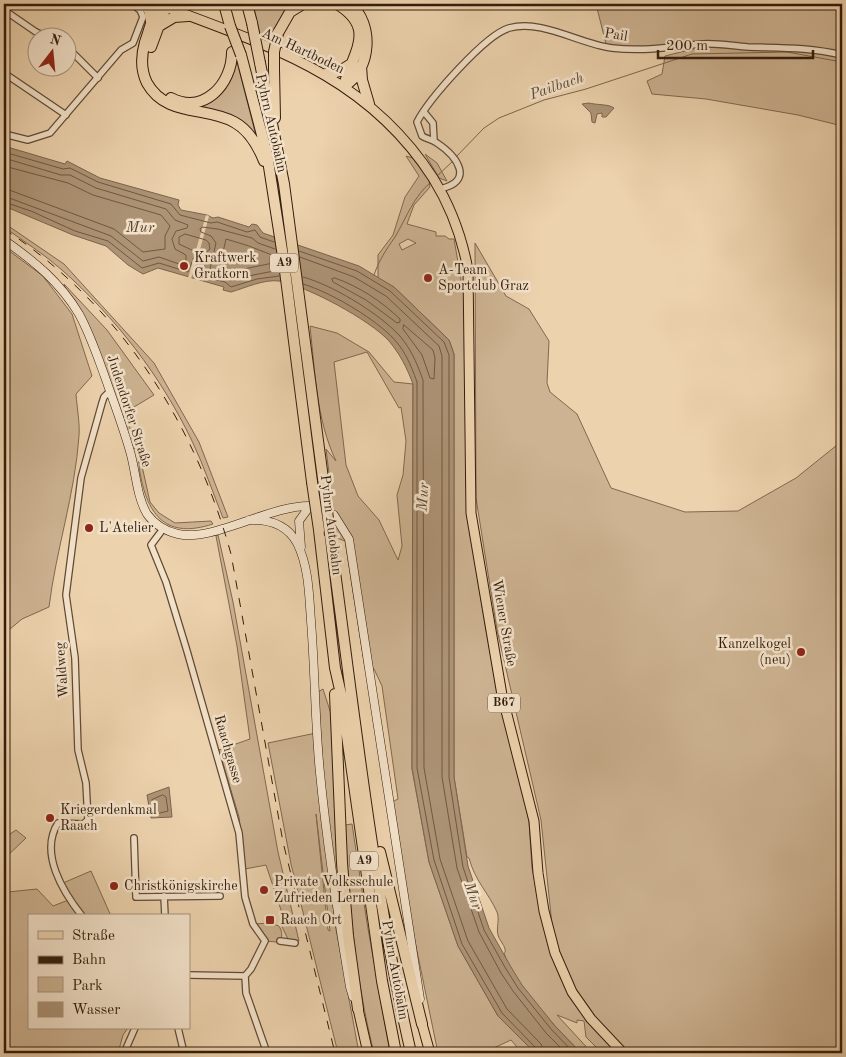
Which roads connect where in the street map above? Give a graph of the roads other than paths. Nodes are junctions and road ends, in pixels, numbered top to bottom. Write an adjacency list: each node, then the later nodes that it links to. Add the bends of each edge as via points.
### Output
1 (132, 4): 19 (street, via 140,10 143,18 133,43 121,50)
2 (144, 4): 11 (highway)
3 (247, 4): 25 (highway, Pyhrn Autobahn / A9, bridge)
4 (303, 4): 25 (highway, bridge, via 290,12 278,34 274,52)
5 (337, 4): 16 (highway, via 352,16 358,29)
6 (350, 4): 16 (highway, via 360,14 366,36 367,46)
7 (160, 5): 10 (main road, Am Hartboden / B67); 11 (highway)
8 (226, 8): 13 (highway, bridge)
9 (4, 10): 12 (street)
10 (188, 16): 11 (highway); 18 (main road, Am Hartboden / B67)
11 (154, 26): 13 (highway, via 148,59 150,72 161,91 174,100 204,101 214,94 222,87); 27 (highway, via 142,60 145,80 154,93 175,107 221,116 236,123 251,136)
12 (30, 28)
13 (236, 54): 27 (highway, Pyhrn Autobahn / A9, via 265,146)
14 (842, 55): 22 (street, Pail, via 793,46 703,44 653,51 625,50 607,48 544,29 508,28 487,40)
15 (78, 58): 19 (street)
16 (357, 64): 18 (highway); 20 (highway); 21 (highway)
17 (4, 73): 23 (street)
18 (326, 74): 20 (main road, Am Hartboden / B67)
19 (98, 78): 23 (street)
20 (344, 86): 21 (main road, Am Hartboden / B67)
21 (369, 104): 28 (main road, Am Hartboden / B67, via 406,140)
22 (424, 112): 26 (street, via 433,124); 26 (street, via 417,122 418,127 422,136)
23 (66, 115): 24 (street, via 50,132 39,138 18,139)
24 (4, 134)
25 (275, 134): 36 (highway, Pyhrn Autobahn / A9, bridge)
26 (434, 141): 28 (street, via 449,152 458,165 460,175 452,187)
27 (270, 176): 35 (highway, Pyhrn Autobahn / A9, bridge)
28 (435, 183): 57 (main road, Wiener Straße / B67, via 460,234 468,270 471,513 502,695 534,821 544,911 555,953 572,992 591,1020)
29 (4, 240): 30 (main road, Judendorfer Straße, via 40,267 70,300 91,339)
30 (110, 391): 33 (main road, Judendorfer Straße, via 132,456 144,506 151,519); 40 (street, Waldweg, via 104,397 81,478 66,595 75,658 78,750 89,813 83,824 58,823 51,848 52,863 70,901)
31 (334, 515): 47 (main road, via 349,539)
32 (249, 520): 33 (main road, via 191,535); 34 (main road, via 267,520 284,528); 34 (main road, via 283,509 310,506 301,516 298,527)
33 (165, 530): 45 (street, Raachgasse, via 151,545 184,642 239,832 245,897 253,924 264,941)
34 (303, 557): 46 (main road, via 332,880 350,987)
35 (335, 668): 46 (highway, via 342,863); 54 (highway, Pyhrn Autobahn / A9, via 382,981)
36 (363, 775): 47 (highway); 55 (highway, Pyhrn Autobahn / A9, via 384,919)
37 (134, 838): 38 (street, via 136,897)
38 (164, 896): 39 (street); 41 (street)
39 (220, 896)
40 (80, 914)
41 (165, 914)
42 (280, 941): 43 (street)
43 (296, 943)
44 (190, 975): 45 (street)
45 (245, 976): 52 (street, via 246,992)
46 (358, 1009): 53 (main road)
47 (422, 1024): 56 (main road)
48 (134, 1030): 50 (street)
49 (178, 1030): 51 (street)
50 (124, 1053)
51 (184, 1053)
52 (267, 1053)
53 (368, 1053)
54 (396, 1053)
55 (411, 1053)
56 (430, 1053)
57 (622, 1053)

